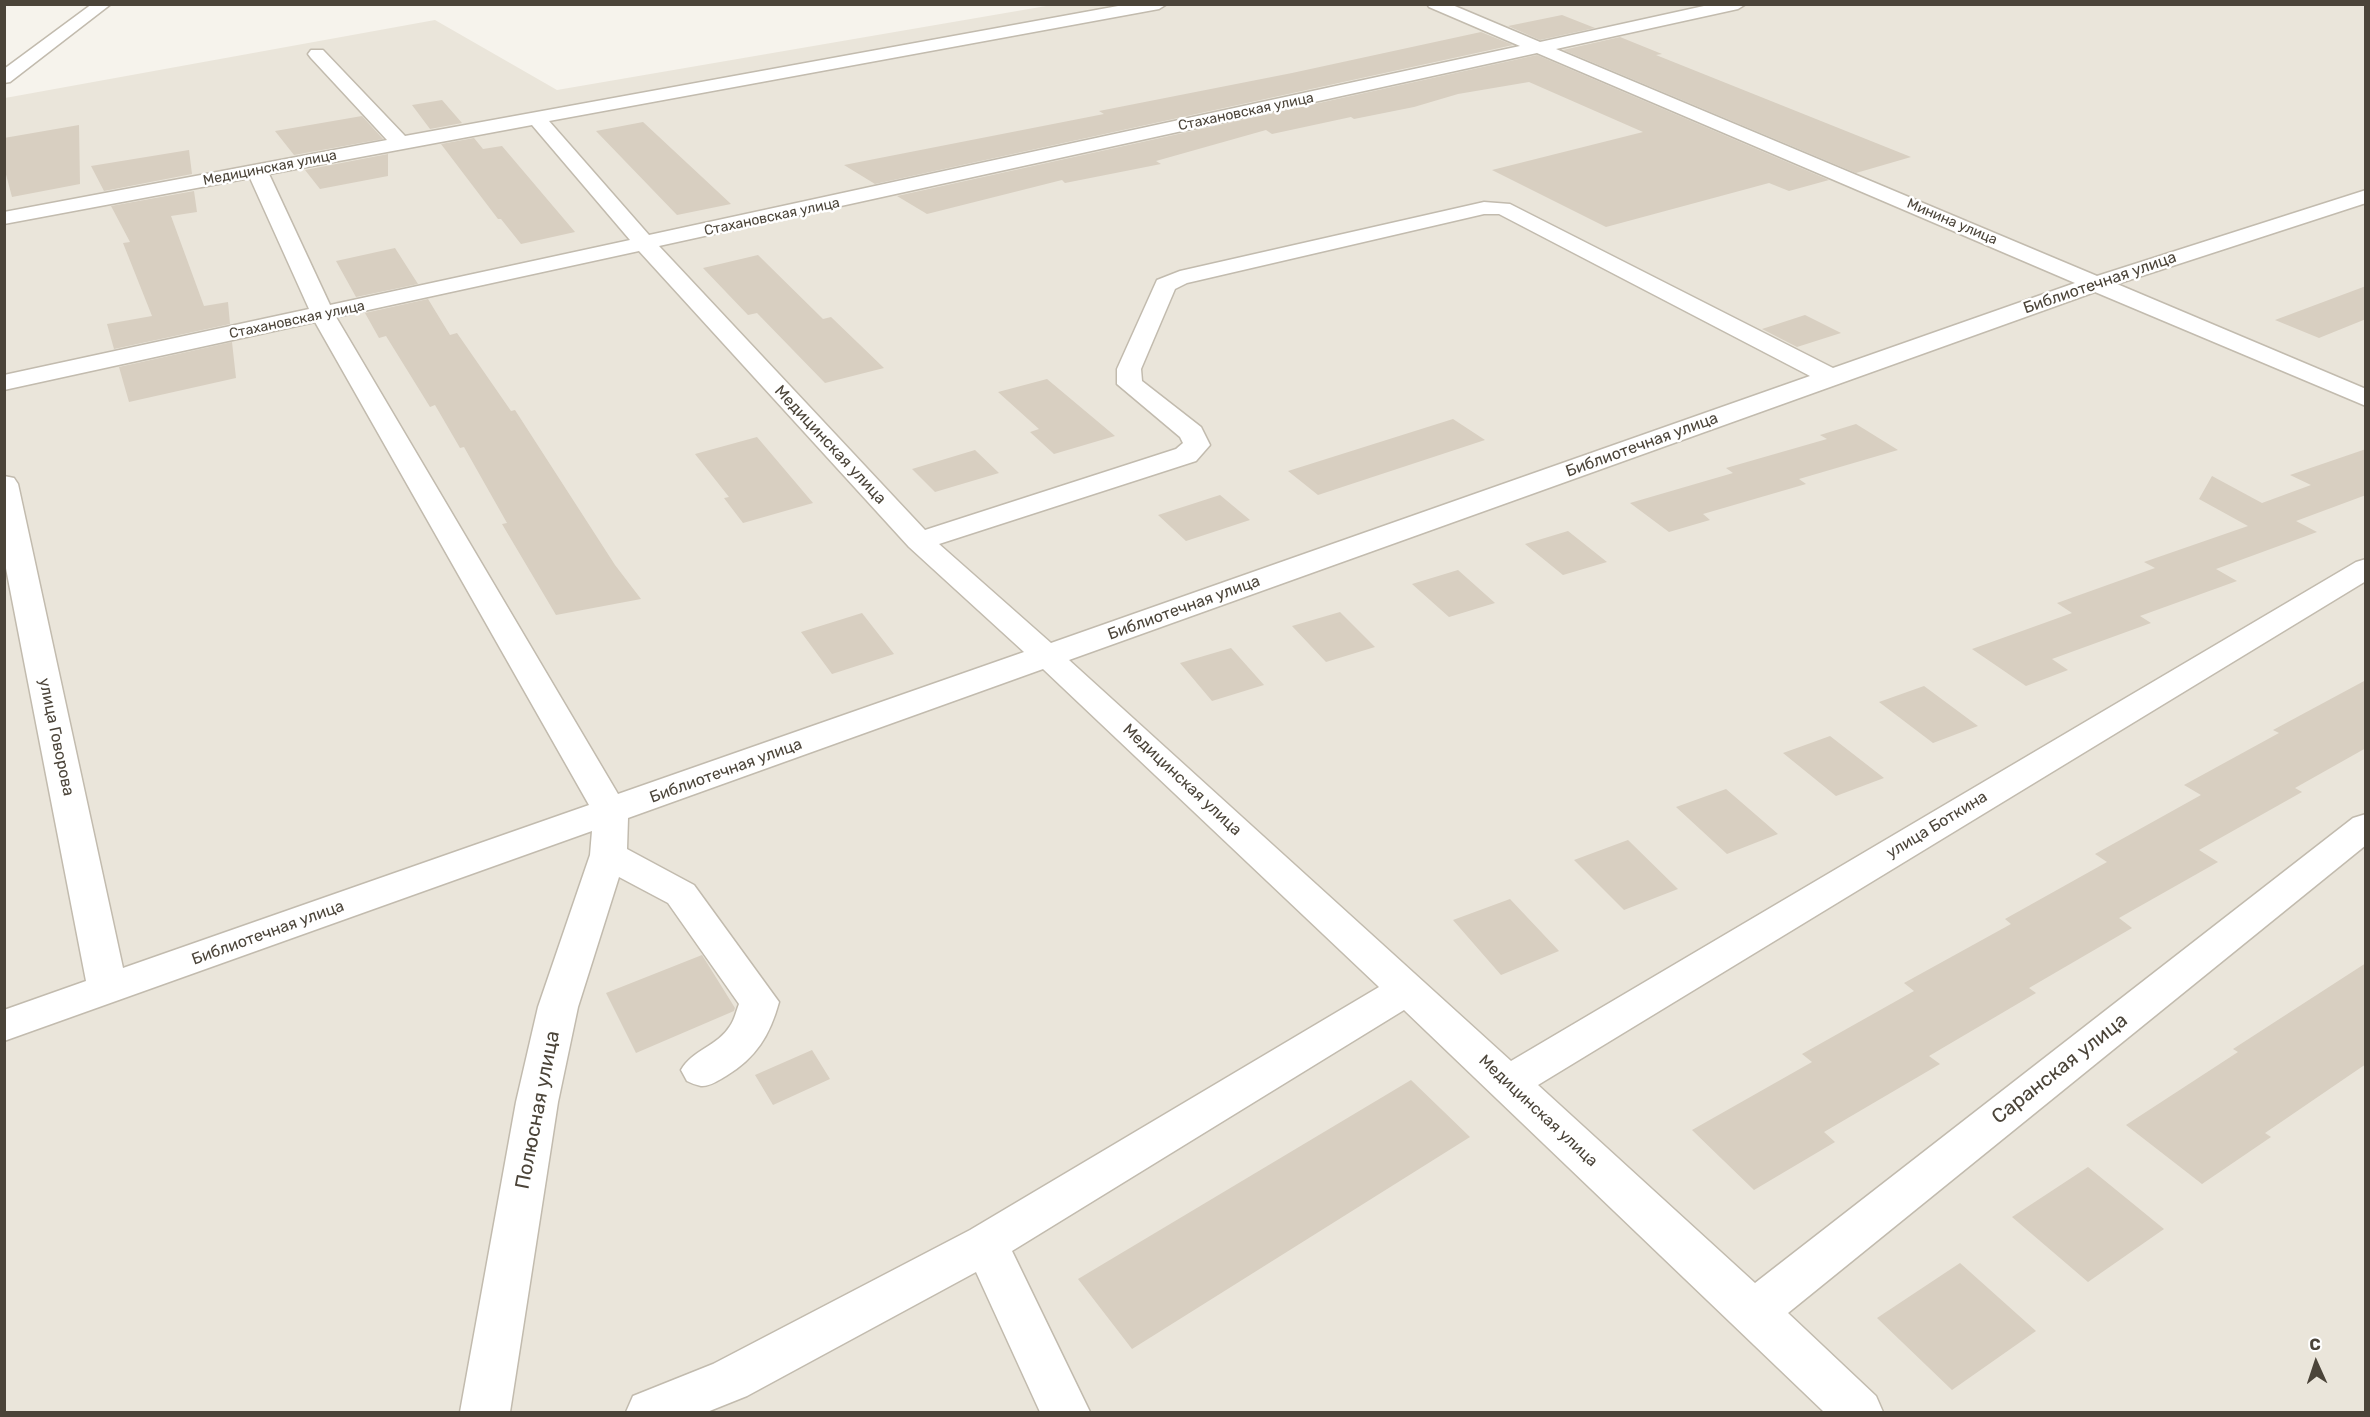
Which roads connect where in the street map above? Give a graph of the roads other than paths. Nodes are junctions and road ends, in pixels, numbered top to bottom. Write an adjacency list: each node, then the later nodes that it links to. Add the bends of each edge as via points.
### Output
1 (103, 4): 7 (street)
2 (1159, 4): 8 (street, Медицинская улица)
3 (1435, 4): 5 (street, Минина улица)
4 (1738, 4): 5 (street)
5 (1538, 48): 13 (street, Стахановская улица); 14 (street, Минина улица)
6 (317, 54): 9 (street)
7 (11, 72)
8 (536, 118): 9 (street, Медицинская улица); 13 (street, Медицинская улица)
9 (401, 143): 10 (street, Медицинская улица)
10 (257, 171): 12 (street, Медицинская улица); 15 (street)
11 (2366, 196): 14 (street, Библиотечная улица)
12 (4, 218)
13 (646, 245): 15 (street, Стахановская улица); 20 (street, Медицинская улица)
14 (2097, 283): 16 (street, Библиотечная улица); 18 (street, Минина улица)
15 (323, 315): 17 (street, Стахановская улица); 23 (street)
16 (1831, 377): 20 (street, via 1503,208 1484,208 1180,278 1165,285 1129,369 1130,384 1192,434 1197,445 1186,455); 22 (street, Библиотечная улица)
17 (4, 383)
18 (2366, 398)
19 (4, 484): 27 (street, улица Говорова)
20 (919, 541): 22 (street, Медицинская улица)
21 (2366, 568): 30 (street, улица Боткина)
22 (1048, 657): 23 (street, Библиотечная улица); 26 (street, Медицинская улица)
23 (611, 812): 25 (street, Полюсная улица); 27 (street, Библиотечная улица)
24 (2366, 826): 32 (street, Саранская улица)
25 (608, 855): 29 (street, via 681,894 759,1002 753,1025 735,1052); 33 (street, Полюсная улица, via 558,1007 537,1102)
26 (1407, 989): 30 (street, Медицинская улица); 31 (street)
27 (108, 990): 28 (street, Библиотечная улица)
28 (4, 1026)
29 (702, 1070)
30 (1508, 1083): 32 (street, Медицинская улица)
31 (987, 1244): 34 (street, via 730,1380); 35 (street)
32 (1754, 1312): 36 (street, Медицинская улица)
33 (485, 1413)
34 (651, 1413)
35 (1065, 1413)
36 (1858, 1413)

